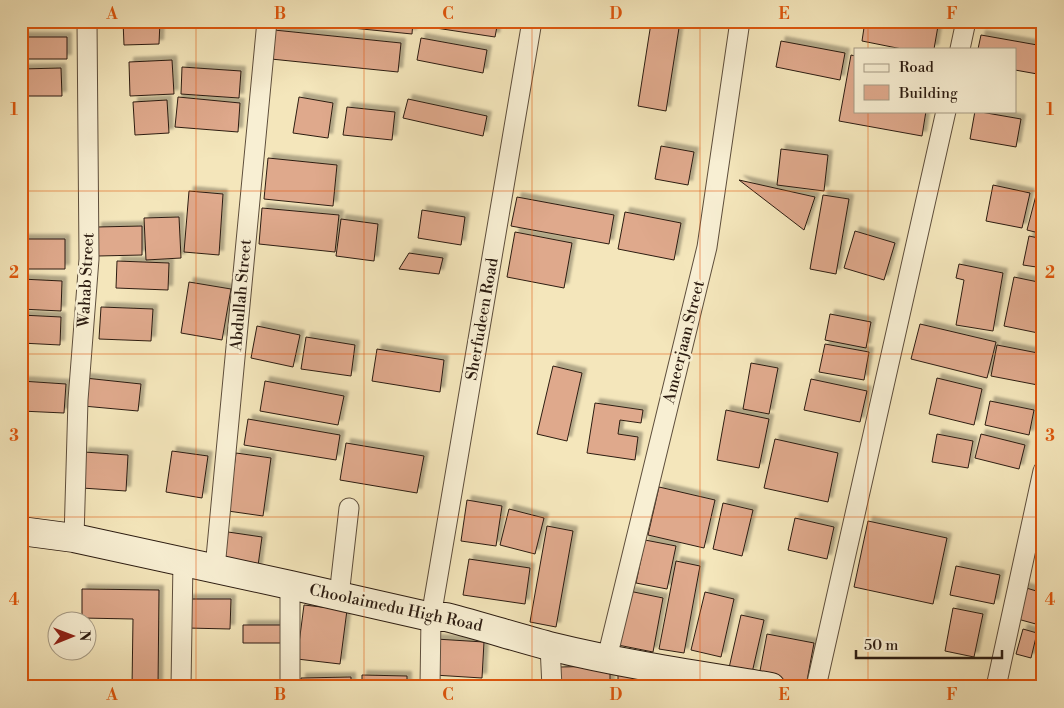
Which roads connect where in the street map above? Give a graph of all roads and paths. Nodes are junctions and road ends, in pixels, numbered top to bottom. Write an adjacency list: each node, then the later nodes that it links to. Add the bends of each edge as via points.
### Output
1 (87, 21): 11 (street, Wahab Street, via 90,259 78,400)
2 (267, 21): 13 (street, Abdullah Street)
3 (532, 21): 16 (street, Sherfudeen Road)
4 (740, 21): 18 (street, Ameerjaan Street, via 707,247)
5 (966, 21): 6 (street)
6 (960, 48)
7 (946, 112): 25 (street)
8 (1043, 471): 26 (street)
9 (349, 508): 15 (street)
10 (21, 531): 11 (street, Choolaimedu High Road)
11 (74, 538): 12 (street, Choolaimedu High Road)
12 (182, 561): 13 (street, Choolaimedu High Road); 20 (street)
13 (215, 568): 14 (street, Choolaimedu High Road)
14 (290, 585): 15 (street, Choolaimedu High Road); 21 (street)
15 (339, 596): 16 (street, Choolaimedu High Road)
16 (431, 618): 17 (street, Choolaimedu High Road, via 446,616); 22 (street, Sherfudeen Road)
17 (550, 646): 18 (street, Choolaimedu High Road); 23 (street)
18 (607, 658): 19 (street, Choolaimedu High Road)
19 (689, 680): 24 (street, Choolaimedu High Road)
20 (181, 687)
21 (290, 687)
22 (430, 687)
23 (552, 687)
24 (771, 687)
25 (816, 687)
26 (996, 687)

